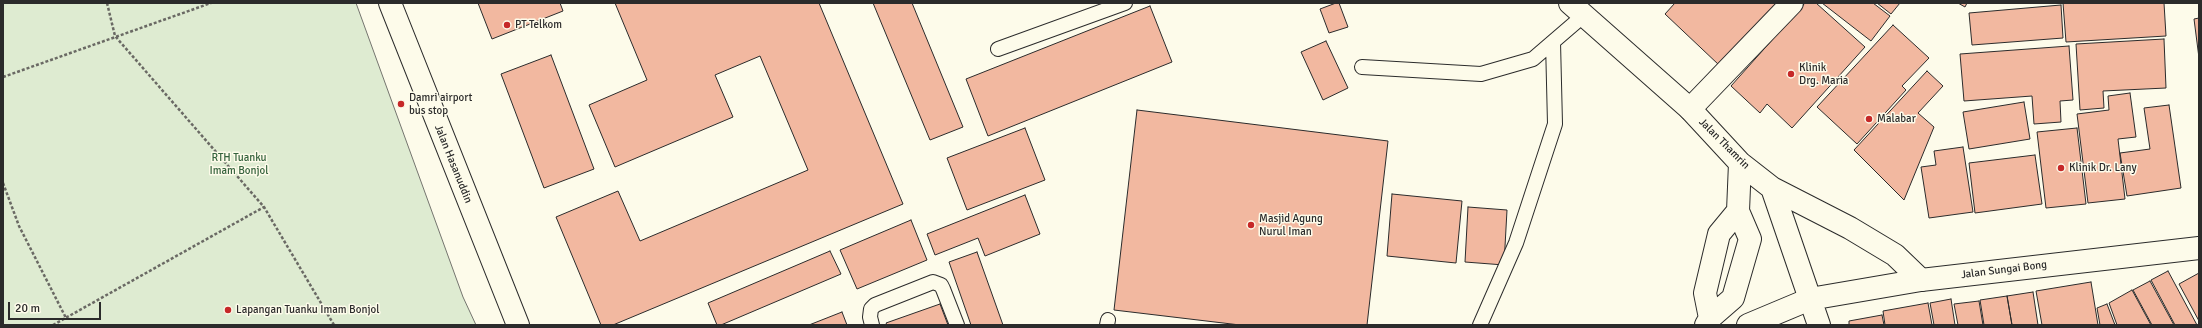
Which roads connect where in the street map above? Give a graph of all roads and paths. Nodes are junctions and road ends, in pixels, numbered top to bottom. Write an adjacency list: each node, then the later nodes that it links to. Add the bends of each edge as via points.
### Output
1 (108, 3): 7 (path)
2 (211, 3): 7 (path)
3 (390, 3): 25 (main road, Jalan Hasanuddin)
4 (1125, 3): 9 (lane)
5 (1792, 3): 12 (main road)
6 (1577, 10): 8 (lane); 12 (main road, Jalan Thamrin)
7 (115, 36): 11 (path); 16 (path)
8 (1553, 42): 10 (lane, via 1533,59 1481,74); 28 (lane, via 1555,124 1516,243)
9 (998, 49)
10 (1362, 67)
11 (3, 77)
12 (1690, 109): 13 (main road, Jalan Thamrin)
13 (1740, 163): 15 (main road, Jalan Thamrin); 17 (main road)
14 (3, 183): 21 (path, via 19,226)
15 (1772, 188): 19 (main road, Jalan Thamrin, via 1850,228 1894,255); 20 (main road)
16 (264, 207): 21 (path); 24 (path)
17 (1738, 211): 22 (main road, via 1719,234 1705,293); 22 (main road, via 1750,239 1733,298)
18 (2199, 248): 19 (main road, Jalan Sungai Bong)
19 (1921, 280): 20 (main road, Jalan Sungai Bong)
20 (1810, 299): 29 (main road, Jalan Sungai Bong); 30 (main road)
21 (66, 318): 23 (path)
22 (1708, 322)
23 (53, 325)
24 (334, 325)
25 (518, 325)
26 (872, 325): 27 (lane, via 871,309 876,305 933,282 943,288)
27 (957, 325)
28 (1480, 325)
29 (1748, 325)
30 (1819, 325)

